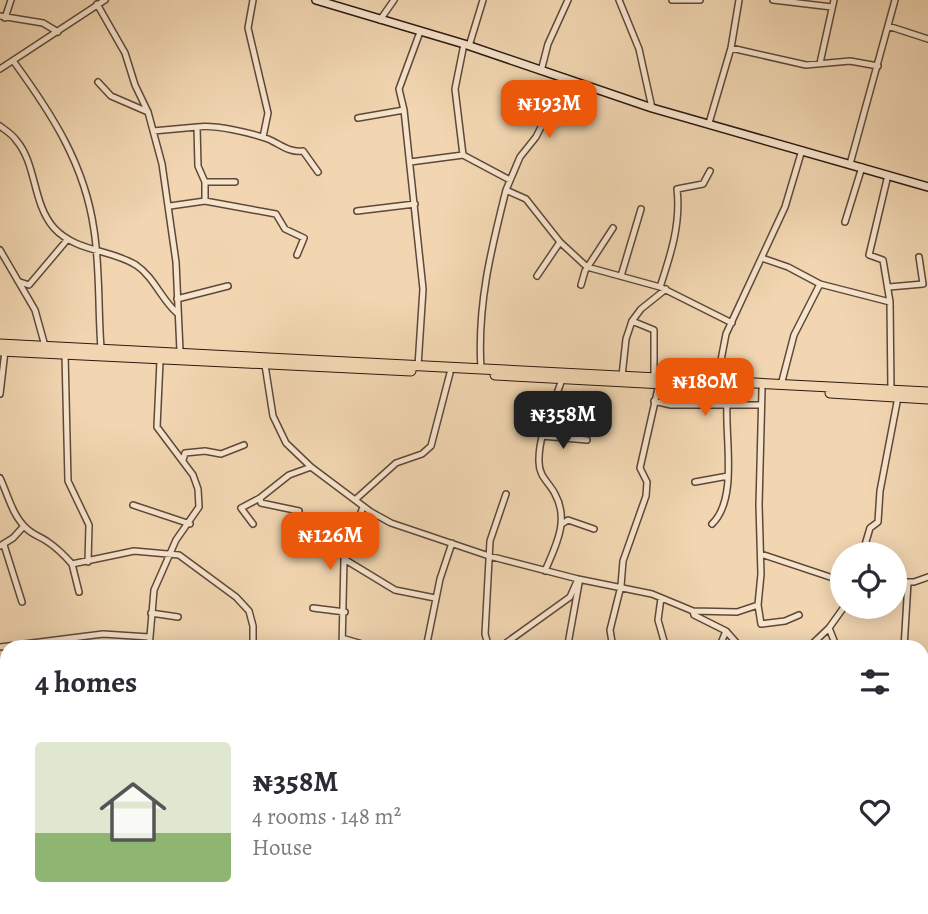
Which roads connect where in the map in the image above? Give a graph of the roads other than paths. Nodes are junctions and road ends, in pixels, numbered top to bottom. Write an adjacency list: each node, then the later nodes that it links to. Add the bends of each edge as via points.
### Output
1 (12, 0): 16 (street)
2 (104, 0): 15 (street)
3 (253, 0): 39 (street, via 248,28 267,104)
4 (316, 0): 17 (street)
5 (394, 0): 17 (street)
6 (482, 0): 22 (street)
7 (568, 0): 28 (street)
8 (619, 0): 31 (street, via 639,49)
9 (672, 0): 10 (street)
10 (700, 0)
11 (739, 0): 23 (street)
12 (774, 0): 14 (street)
13 (895, 0): 18 (street)
14 (833, 3): 25 (street)
15 (97, 5): 19 (street); 33 (street, via 125,53)
16 (2, 17): 19 (street, via 43,23)
17 (380, 20): 20 (street)
18 (888, 26): 21 (street); 27 (street)
19 (58, 32): 24 (street)
20 (420, 32): 22 (street); 32 (street, via 399,89)
21 (928, 39)
22 (466, 45): 28 (street); 41 (street, via 455,89)
23 (731, 48): 25 (street, via 806,65); 35 (street)
24 (14, 62): 26 (street); 63 (street, via 54,117 80,173)
25 (820, 63): 27 (street, via 850,61)
26 (1, 65)
27 (878, 66): 43 (street)
28 (541, 71): 29 (street)
29 (566, 78): 31 (street); 48 (street)
30 (99, 82): 33 (street, via 111,96)
31 (652, 108): 35 (street)
32 (404, 110): 34 (street); 42 (street)
33 (148, 111): 38 (street)
34 (358, 118)
35 (709, 123): 40 (street)
36 (0, 126): 60 (street, via 17,141 40,207)
37 (197, 127): 38 (street); 39 (street, via 208,125); 50 (street, via 198,166)
38 (153, 131): 55 (street)
39 (263, 137): 45 (street, via 295,152 303,151)
40 (802, 150): 43 (street); 66 (street, via 785,207)
41 (463, 155): 42 (street); 48 (street)
42 (410, 162): 54 (street)
43 (850, 164): 44 (street)
44 (862, 167): 47 (street); 58 (street)
45 (318, 172)
46 (710, 172): 77 (street, via 703,184 677,189 679,210)
47 (888, 175): 51 (street); 76 (street, via 869,255 883,260)
48 (510, 180): 52 (street)
49 (235, 181): 50 (street)
50 (205, 182): 53 (street)
51 (928, 187)
52 (506, 190): 61 (street, via 526,199); 91 (street, via 483,289)
53 (205, 201): 55 (street); 64 (street, via 276,214 285,229 304,237)
54 (415, 204): 57 (street); 90 (street, via 423,289)
55 (170, 206): 78 (street)
56 (641, 209): 71 (street)
57 (357, 211)
58 (845, 222)
59 (613, 228): 67 (street)
60 (67, 240): 63 (street); 72 (street, via 29,285)
61 (560, 242): 67 (street); 70 (street)
62 (0, 250): 72 (street)
63 (95, 252): 80 (street, via 135,265); 84 (street)
64 (297, 255)
65 (919, 257): 68 (street)
66 (762, 258): 73 (street); 82 (street)
67 (587, 267): 71 (street); 74 (street)
68 (920, 269): 69 (street); 76 (street, via 923,284)
69 (928, 269)
70 (537, 276)
71 (621, 276): 77 (street)
72 (20, 282): 83 (street, via 35,310)
73 (820, 284): 79 (street); 97 (street, via 794,335)
74 (581, 285)
75 (228, 286): 78 (street)
76 (889, 287): 79 (street)
77 (663, 288): 81 (street); 82 (street)
78 (177, 299): 80 (street)
79 (890, 302): 100 (street)
80 (177, 313): 86 (street)
81 (632, 321): 93 (street); 95 (street, via 654,330)
82 (732, 324): 96 (street)
83 (45, 346): 84 (highway); 85 (highway)
84 (101, 348): 86 (highway)
85 (2, 349): 87 (highway); 101 (street)
86 (180, 351): 90 (highway)
87 (65, 354): 88 (highway); 134 (street, via 68,481 89,525)
88 (160, 361): 89 (highway); 110 (street, via 157,427)
89 (265, 365): 92 (highway); 111 (street, via 273,416 286,443)
90 (418, 366): 91 (highway)
91 (481, 369): 93 (highway)
92 (450, 373): 94 (highway); 117 (street, via 430,446 422,454 396,463)
93 (622, 376): 95 (highway)
94 (562, 379): 95 (highway); 107 (street)
95 (656, 381): 96 (highway); 103 (street)
96 (717, 384): 97 (highway); 98 (highway); 104 (street)
97 (781, 385): 100 (highway)
98 (762, 389): 100 (highway); 106 (street)
99 (928, 392): 100 (highway)
100 (895, 393): 102 (highway); 127 (street, via 878,522 870,528)
101 (0, 394)
102 (928, 399)
103 (654, 401): 104 (street); 141 (street, via 640,468 647,482 646,496 622,561)
104 (716, 404): 105 (street)
105 (727, 405): 106 (street); 112 (street)
106 (760, 405): 130 (street)
107 (542, 436): 108 (street); 123 (street, via 542,478 558,500)
108 (587, 440)
109 (244, 445): 110 (street, via 221,454 186,453)
110 (183, 460): 121 (street, via 198,489 199,508)
111 (311, 467): 116 (street, via 289,475); 117 (street)
112 (728, 476): 114 (street); 124 (street, via 721,515)
113 (0, 478): 125 (street, via 14,514)
114 (695, 482)
115 (506, 494): 132 (street)
116 (260, 498): 120 (street, via 272,507); 122 (street, via 241,508)
117 (356, 499): 119 (street)
118 (133, 505): 121 (street)
119 (363, 507): 128 (street, via 391,523); 133 (street)
120 (299, 511)
121 (190, 524): 131 (street, via 184,526)
122 (253, 524)
123 (562, 524): 126 (street, via 568,520); 136 (street)
124 (712, 524)
125 (24, 526): 129 (street); 135 (street)
126 (594, 529)
127 (866, 542)
128 (452, 543): 132 (street); 143 (street)
129 (2, 545): 145 (street)
130 (761, 554): 137 (street); 146 (street)
131 (169, 556): 134 (street, via 134,551); 150 (street, via 154,590); 159 (street, via 179,555 236,597 249,611)
132 (489, 556): 136 (street); 162 (street)
133 (344, 559): 143 (street, via 395,590); 149 (street)
134 (88, 562): 135 (street)
135 (72, 564): 142 (street)
136 (545, 571): 139 (street)
137 (830, 577)
138 (928, 577): 140 (street)
139 (579, 581): 141 (street); 163 (street, via 570,597); 164 (street)
140 (908, 582): 171 (street)
141 (621, 586): 144 (street); 165 (street)
142 (79, 592)
143 (435, 598): 161 (street)
144 (661, 598): 148 (street); 166 (street, via 658,620)
145 (22, 602)
146 (758, 605): 148 (street, via 737,612); 151 (street, via 761,624)
147 (313, 608): 149 (street)
148 (693, 611): 155 (street)
149 (345, 612): 157 (street)
150 (151, 613): 152 (street); 156 (street)
151 (800, 615)
152 (178, 617)
153 (835, 619): 154 (street)
154 (829, 628): 169 (street); 170 (street)
155 (726, 631): 167 (street); 168 (street)
156 (149, 637): 158 (street, via 103,634)
157 (345, 639): 160 (street)
158 (55, 640)
159 (253, 640)
160 (348, 640)
161 (427, 640)
162 (487, 640)
163 (510, 640)
164 (569, 640)
165 (612, 640)
166 (663, 640)
167 (722, 640)
168 (734, 640)
169 (816, 640)
170 (834, 640)
171 (904, 640)

